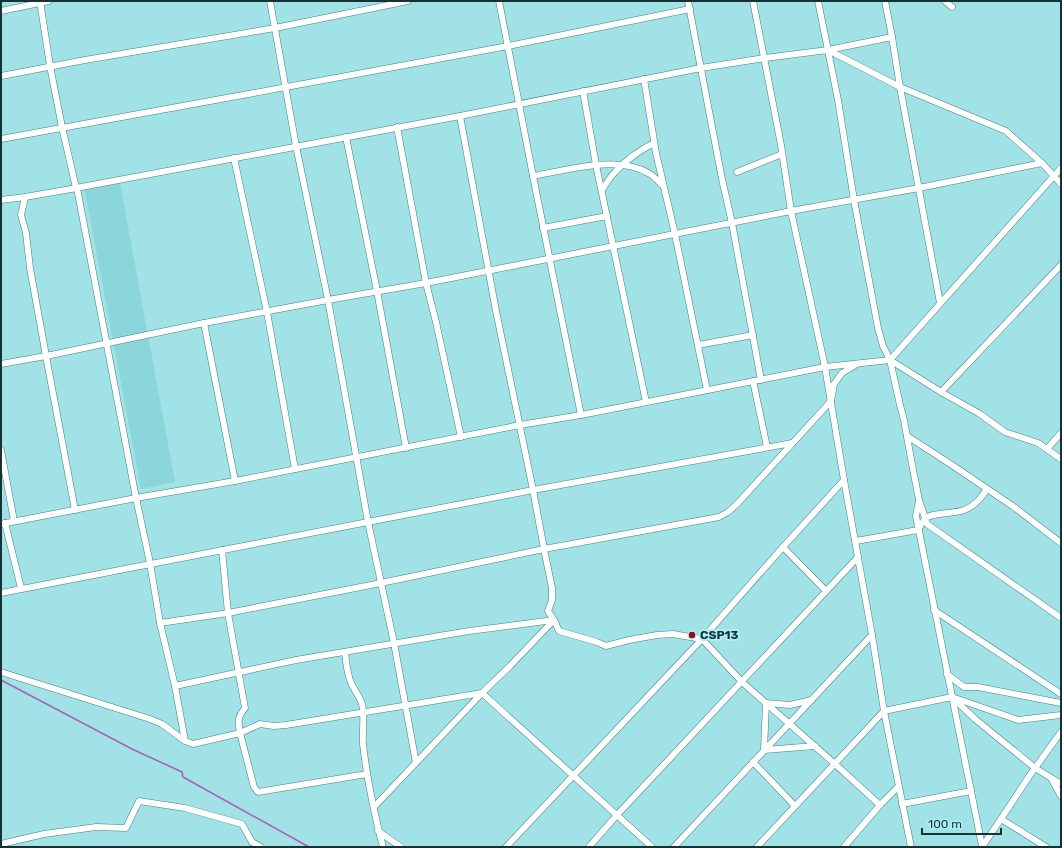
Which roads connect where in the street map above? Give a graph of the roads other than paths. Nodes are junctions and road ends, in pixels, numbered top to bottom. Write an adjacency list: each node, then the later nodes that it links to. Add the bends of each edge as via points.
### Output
1 (49, 1): 10 (street)
2 (270, 1): 15 (street)
3 (408, 1): 11 (street)
4 (499, 1): 17 (street)
5 (688, 1): 13 (street)
6 (753, 1): 19 (street)
7 (818, 1): 18 (street)
8 (885, 1): 16 (street)
9 (945, 1): 12 (street)
10 (40, 2): 14 (street); 20 (street)
11 (383, 4): 15 (street)
12 (952, 7)
13 (690, 9): 17 (street); 21 (street)
14 (1, 11)
15 (275, 28): 20 (street); 24 (street)
16 (892, 37): 18 (street); 25 (street)
17 (508, 46): 24 (street); 27 (street)
18 (828, 50): 19 (street); 25 (street); 51 (street)
19 (765, 58): 21 (street); 35 (street)
20 (50, 66): 22 (street); 29 (street)
21 (701, 68): 23 (street); 54 (street)
22 (1, 76)
23 (644, 79): 26 (street); 33 (street)
24 (285, 87): 29 (street); 34 (street)
25 (900, 87): 37 (street, via 1006,131); 47 (street)
26 (584, 91): 27 (street); 38 (street)
27 (519, 104): 28 (street); 42 (street)
28 (460, 116): 30 (street); 60 (street)
29 (62, 127): 32 (street); 46 (street)
30 (397, 127): 31 (street); 61 (street)
31 (346, 136): 34 (street); 62 (street)
32 (1, 139)
33 (654, 143): 39 (street); 45 (street)
34 (296, 146): 36 (street); 63 (street)
35 (782, 154): 41 (street); 52 (street)
36 (234, 158): 46 (street); 65 (street)
37 (1042, 163): 43 (street); 47 (street)
38 (596, 164): 39 (street); 42 (street); 48 (street)
39 (623, 164): 45 (street, via 650,174); 48 (street)
40 (1061, 168): 43 (street)
41 (737, 172)
42 (533, 176): 55 (street)
43 (1053, 176): 44 (street); 64 (street)
44 (1061, 184)
45 (663, 186): 56 (street)
46 (76, 188): 49 (street); 68 (street)
47 (919, 188): 51 (street); 64 (street)
48 (602, 190): 53 (street)
49 (26, 197): 50 (street); 70 (street, via 21,215)
50 (1, 200)
51 (854, 200): 52 (street); 71 (street, via 878,328)
52 (791, 211): 54 (street); 74 (street)
53 (607, 216): 55 (street); 57 (street)
54 (732, 223): 56 (street); 67 (street)
55 (543, 228): 58 (street)
56 (675, 234): 57 (street); 69 (street)
57 (614, 247): 58 (street); 80 (street)
58 (550, 260): 60 (street); 81 (street)
59 (1061, 265): 78 (street)
60 (489, 271): 61 (street); 82 (street)
61 (426, 283): 62 (street); 85 (street)
62 (377, 291): 63 (street); 88 (street)
63 (328, 300): 65 (street); 91 (street)
64 (940, 303): 71 (street)
65 (267, 312): 66 (street); 93 (street)
66 (204, 323): 68 (street); 95 (street)
67 (753, 335): 69 (street); 75 (street)
68 (107, 344): 70 (street); 98 (street)
69 (698, 345): 77 (street)
70 (46, 356): 73 (street); 100 (street)
71 (890, 360): 72 (street); 78 (street); 84 (street)
72 (859, 363): 74 (street); 79 (street, via 842,373 834,384)
73 (1, 364)
74 (825, 367): 75 (street); 79 (street)
75 (761, 380): 76 (street)
76 (753, 381): 77 (street); 87 (street)
77 (707, 390): 80 (street)
78 (941, 392): 89 (street, via 982,415 1005,432 1038,443)
79 (831, 401): 86 (street); 94 (street)
80 (646, 402): 81 (street)
81 (581, 415): 82 (street)
82 (520, 426): 85 (street); 97 (street)
83 (1061, 433): 89 (street)
84 (907, 436): 96 (street); 99 (street)
85 (461, 437): 88 (street)
86 (792, 443): 87 (street); 109 (street, via 737,504 719,517)
87 (767, 447): 97 (street)
88 (406, 448): 91 (street)
89 (1047, 449): 92 (street)
90 (1, 450): 102 (street)
91 (356, 458): 93 (street); 103 (street)
92 (1061, 459)
93 (295, 469): 95 (street)
94 (844, 480): 106 (street); 108 (street)
95 (235, 481): 98 (street)
96 (988, 489): 101 (street, via 977,503 964,510); 107 (street)
97 (533, 490): 103 (street); 109 (street)
98 (136, 498): 100 (street); 112 (street)
99 (919, 500): 101 (street); 105 (street, via 916,516)
100 (75, 510): 102 (street)
101 (925, 518): 105 (street); 119 (street, via 927,524 940,534)
102 (14, 521): 104 (street)
103 (368, 522): 110 (street); 113 (street)
104 (3, 523): 114 (street)
105 (918, 530): 106 (street); 117 (street)
106 (856, 541): 111 (street)
107 (1061, 543)
108 (783, 547): 115 (street); 123 (street)
109 (544, 549): 113 (street); 120 (street, via 552,588 552,600 548,611)
110 (222, 550): 112 (street); 118 (street)
111 (858, 557): 115 (street); 122 (street)
112 (150, 563): 114 (street); 121 (street)
113 (381, 583): 118 (street); 124 (street)
114 (21, 588): 116 (street)
115 (826, 591): 129 (street)
116 (1, 592)
117 (934, 610): 128 (street); 132 (street)
118 (228, 613): 121 (street); 127 (street)
119 (1061, 618)
120 (554, 620): 123 (street, via 559,631 606,646 657,635 673,634); 124 (street); 131 (street)
121 (160, 623): 130 (street)
122 (872, 635): 134 (street); 138 (street)
123 (702, 639): 129 (street); 152 (street)
124 (394, 643): 125 (street); 137 (street)
125 (345, 652): 127 (street); 139 (street, via 348,675 362,703)
126 (1, 672): 144 (street, via 150,719 166,726)
127 (239, 672): 130 (street); 143 (street, via 246,708 239,715)
128 (947, 674): 133 (street); 136 (street, via 964,686)
129 (742, 682): 135 (street); 162 (street)
130 (175, 686): 144 (street)
131 (482, 692): 137 (street); 148 (street); 152 (street)
132 (1061, 694)
133 (952, 697): 138 (street); 140 (street, via 1018,720); 150 (street); 156 (street)
134 (812, 700): 135 (street, via 790,705); 141 (street)
135 (766, 703): 141 (street); 146 (street)
136 (1061, 703)
137 (405, 705): 139 (street); 148 (street)
138 (884, 710): 149 (street); 155 (street)
139 (363, 712): 143 (street, via 286,725 260,724); 151 (street, via 362,736)
140 (1061, 715)
141 (789, 724): 145 (street); 146 (street)
142 (1061, 732): 150 (street)
143 (240, 733): 144 (street, via 193,744); 151 (street, via 251,779 258,792)
144 (185, 741)
145 (815, 746): 146 (street); 149 (street)
146 (764, 750): 147 (street)
147 (753, 762): 160 (street); 173 (street)
148 (416, 763): 161 (street)
149 (835, 764): 159 (street); 160 (street)
150 (1035, 768): 153 (street); 163 (street)
151 (367, 774): 161 (street)
152 (573, 775): 162 (street); 170 (street)
153 (1051, 778): 154 (street); 157 (street)
154 (1061, 784)
155 (898, 787): 158 (street); 159 (street)
156 (970, 791): 158 (street); 166 (street)
157 (1061, 796)
158 (902, 804): 176 (street)
159 (880, 805): 175 (street)
160 (795, 806): 174 (street)
161 (374, 807): 164 (street)
162 (618, 815): 171 (street); 172 (street)
163 (1001, 819): 166 (street); 177 (street)
164 (378, 831): 168 (street); 169 (street)
165 (1, 844): 167 (street, via 44,834 96,827 126,828 139,801 185,808 242,824 252,842)
166 (982, 846)
167 (261, 847)
168 (383, 847)
169 (401, 847)
170 (506, 847)
171 (589, 847)
172 (652, 847)
173 (674, 847)
174 (756, 847)
175 (844, 847)
176 (911, 847)
177 (1046, 847)

